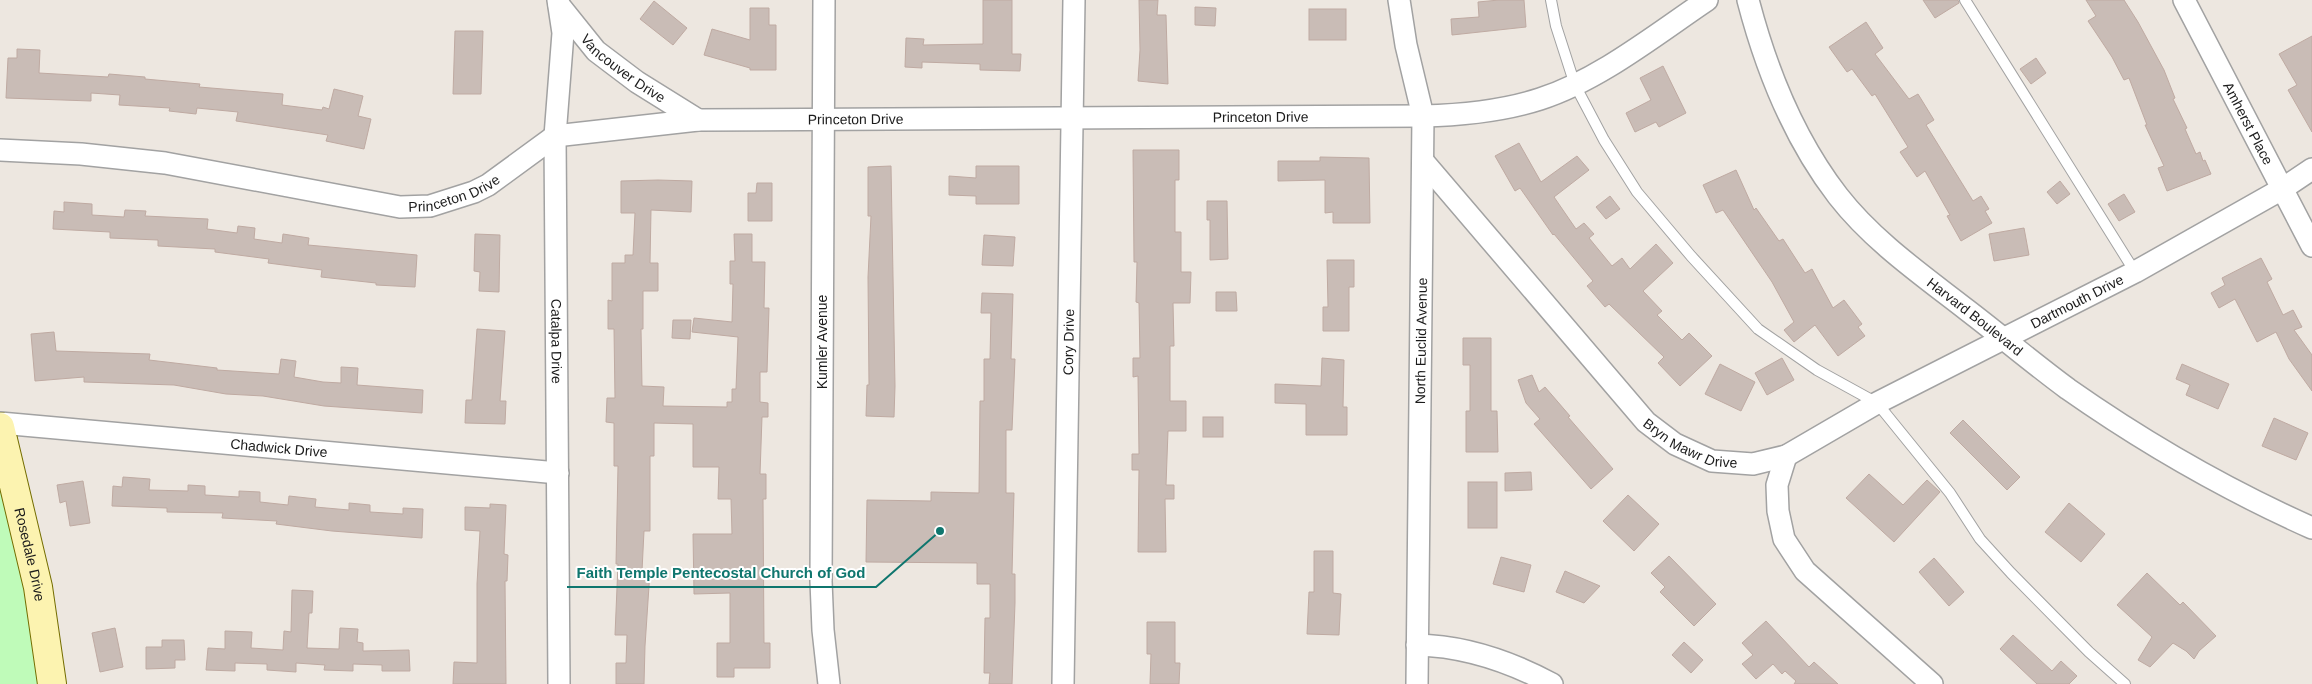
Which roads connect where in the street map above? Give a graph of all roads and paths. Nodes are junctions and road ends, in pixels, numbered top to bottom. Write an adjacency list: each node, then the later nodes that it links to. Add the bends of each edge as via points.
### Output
1 (824, 0): 13 (street, Kumler Avenue)
2 (1074, 0): 12 (street, Cory Drive)
3 (1399, 0): 11 (street, North Euclid Avenue)
4 (1551, 0): 10 (lane)
5 (1707, 0): 10 (street, Princeton Drive)
6 (1748, 0): 22 (street, Harvard Boulevard, via 1787,111 1811,158 1839,197 1868,230)
7 (1965, 0): 21 (lane)
8 (2184, 0): 19 (street, Amherst Place)
9 (558, 2): 14 (street, Vancouver Drive, via 596,51 637,82); 15 (street, Catalpa Drive, via 563,33)
10 (1574, 85): 11 (street, Princeton Drive, via 1514,106); 23 (lane, via 1637,192 1758,329 1817,370)
11 (1422, 116): 12 (street, Princeton Drive); 17 (street, North Euclid Avenue)
12 (1074, 118): 13 (street, Princeton Drive); 33 (street, Cory Drive)
13 (823, 119): 14 (street, Princeton Drive); 32 (street, Kumler Avenue, via 821,580)
14 (698, 120): 15 (street, Princeton Drive)
15 (555, 136): 16 (street, Princeton Drive, via 474,192 430,206 400,207 165,163); 27 (street, Catalpa Drive)
16 (0, 150)
17 (1423, 162): 26 (street, Bryn Mawr Drive, via 1646,422 1675,444 1712,461 1753,464); 29 (street, North Euclid Avenue)
18 (2312, 169): 19 (street, Dartmouth Drive)
19 (2282, 189): 20 (street, Amherst Place); 21 (street, Dartmouth Drive)
20 (2312, 246)
21 (2135, 272): 22 (street, Dartmouth Drive)
22 (2004, 339): 23 (street, Dartmouth Drive); 28 (street, Harvard Boulevard, via 2067,388 2142,438 2269,509)
23 (1877, 403): 26 (street, Dartmouth Drive); 37 (lane, via 1950,492 1980,539 2082,645)
24 (0, 423): 27 (street, Chadwick Drive)
25 (0, 427): 30 (street, Rosedale Drive, via 38,587)
26 (1786, 456): 36 (street, via 1777,485 1784,539 1805,571)
27 (558, 473): 31 (street, Catalpa Drive)
28 (2312, 528)
29 (1417, 645): 34 (street, North Euclid Avenue); 35 (street, via 1442,646 1486,656)
30 (52, 684)
31 (559, 684)
32 (829, 684)
33 (1063, 684)
34 (1417, 684)
35 (1552, 684)
36 (1932, 684)
37 (2125, 684)

